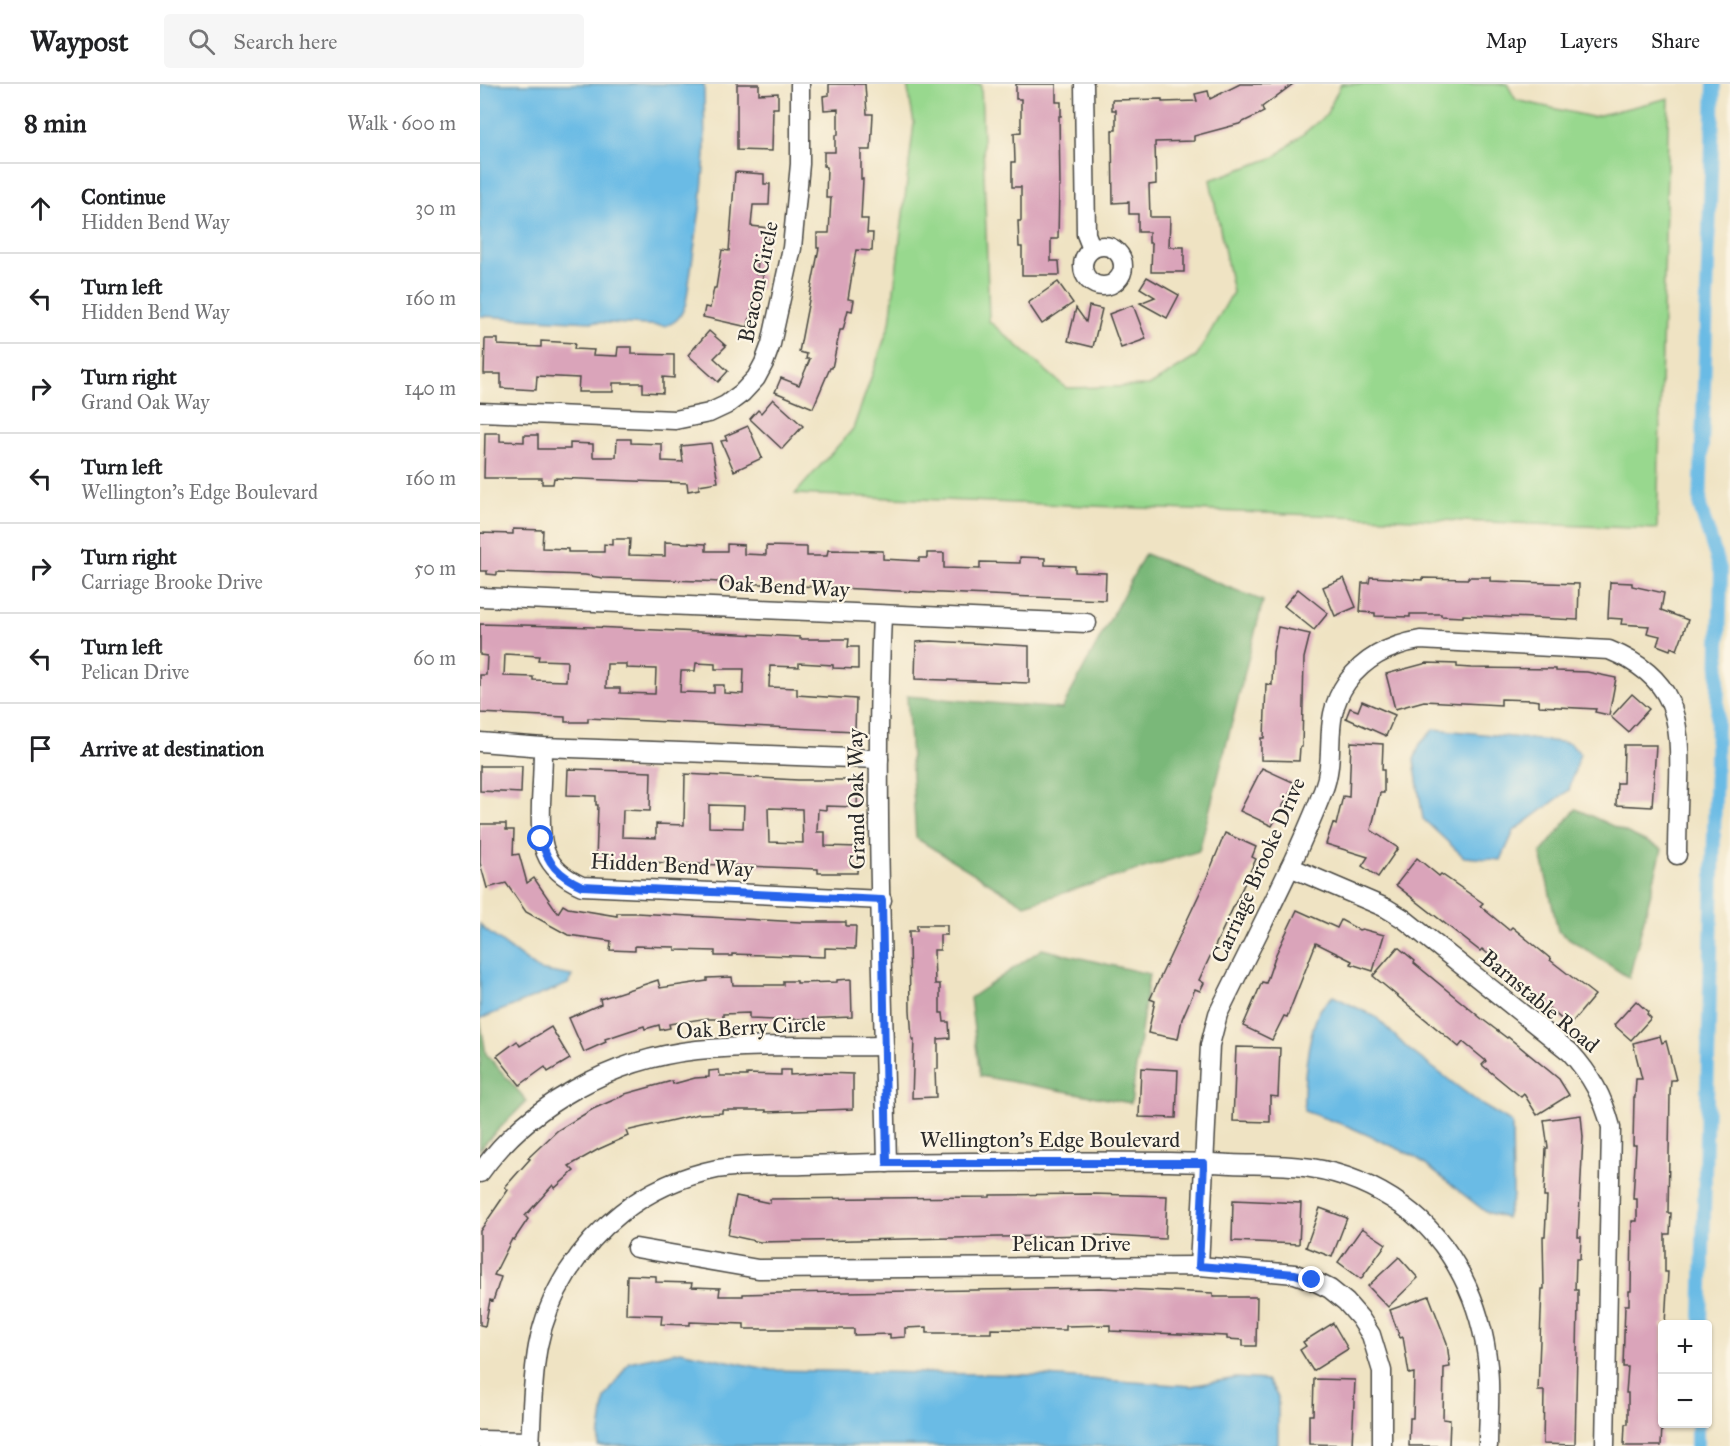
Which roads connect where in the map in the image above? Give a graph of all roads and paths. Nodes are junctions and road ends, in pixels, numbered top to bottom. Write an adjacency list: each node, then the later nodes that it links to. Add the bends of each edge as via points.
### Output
1 (800, 84): 4 (street, Beacon Circle, via 800,164 792,248 771,344 756,378 742,393 709,413 675,420)
2 (1084, 84): 3 (street, via 1086,234)
3 (1092, 249)
4 (480, 412)
5 (480, 597): 6 (street, Oak Bend Way)
6 (882, 615): 7 (street, Oak Bend Way); 10 (street, Grand Oak Way)
7 (1087, 623)
8 (480, 742): 9 (street)
9 (543, 747): 10 (street); 13 (street, Hidden Bend Way, via 541,839 558,872 582,886)
10 (879, 759): 13 (street, Grand Oak Way)
11 (1677, 855): 12 (street, Carriage Brooke Drive, via 1678,723 1665,692 1641,666 1609,650 1420,640 1384,650 1369,659 1346,683 1332,716 1324,789)
12 (1290, 867): 16 (street, Carriage Brooke Drive, via 1212,1031); 24 (street, Barnstable Road, via 1404,919 1570,1052 1597,1086 1611,1127)
13 (882, 900): 14 (street, Grand Oak Way)
14 (884, 1046): 15 (street, Grand Oak Way); 17 (street, Oak Berry Circle, via 695,1050 630,1065 551,1104 500,1148)
15 (887, 1163): 16 (street, Wellington's Edge Boulevard); 21 (street, Wellington's Edge Boulevard, via 715,1170 666,1185 622,1212 586,1247 556,1293 538,1345)
16 (1204, 1163): 19 (street, Carriage Brooke Drive); 23 (street, Wellington's Edge Boulevard, via 1309,1168 1333,1173 1380,1192 1423,1223 1455,1263 1476,1308 1489,1368)
17 (480, 1173)
18 (636, 1248): 19 (street, Pelican Drive, via 758,1269)
19 (1199, 1266): 22 (street, Pelican Drive, via 1295,1274 1346,1302 1371,1335 1378,1353 1384,1391)
20 (480, 1440): 21 (street)
21 (530, 1444)
22 (1382, 1446)
23 (1488, 1446)
24 (1605, 1446)

